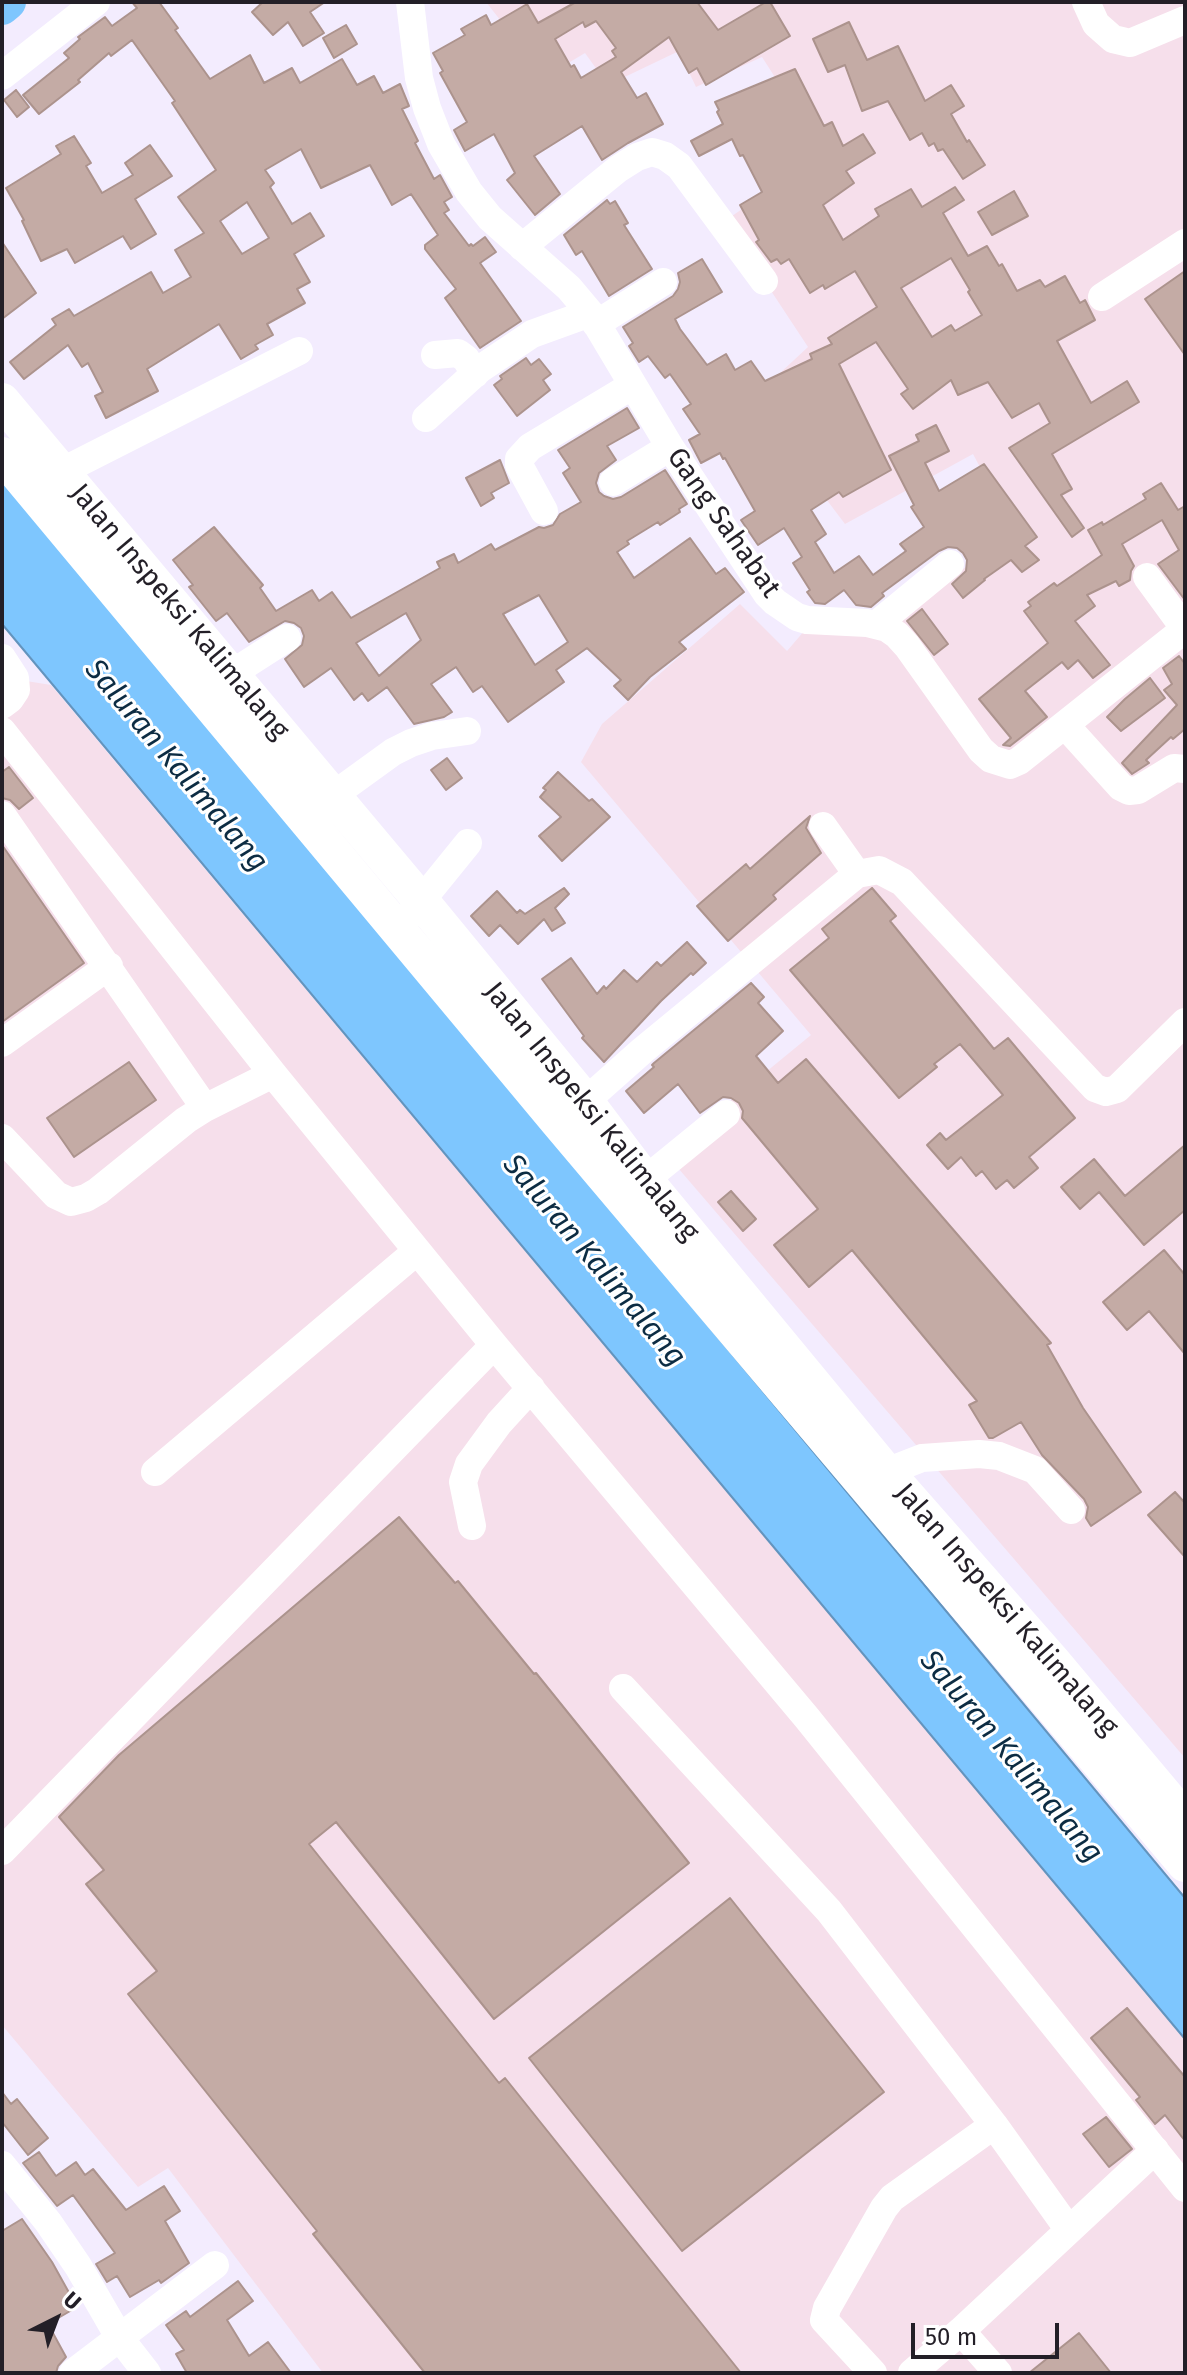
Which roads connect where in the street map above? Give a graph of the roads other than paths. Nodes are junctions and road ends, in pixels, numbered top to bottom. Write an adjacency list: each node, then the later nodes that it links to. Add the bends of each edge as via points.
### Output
1 (96, 2): 5 (street)
2 (410, 2): 7 (street, Gang Sahabat, via 419,78 441,144 483,210)
3 (1086, 2): 4 (street, via 1096,24 1113,39 1130,43)
4 (1185, 20)
5 (2, 76)
6 (1185, 243): 10 (street)
7 (522, 247): 8 (street, via 618,169 652,152 679,166); 11 (street, Gang Sahabat, via 569,288)
8 (764, 281)
9 (663, 282): 11 (street)
10 (1102, 297)
11 (593, 318): 14 (street, via 532,334); 15 (street, Gang Sahabat)
12 (299, 351): 20 (street)
13 (435, 355): 14 (street, via 458,353)
14 (475, 374): 17 (street)
15 (633, 385): 18 (street, Gang Sahabat); 23 (street, via 530,447 519,459)
16 (2, 401): 20 (main road, Jalan Inspeksi Kalimalang)
17 (426, 418)
18 (670, 447): 21 (street); 26 (street, Gang Sahabat, via 775,602 807,620)
19 (2, 455): 22 (main road, Jalan Inspeksi Kalimalang)
20 (61, 471): 22 (street); 30 (main road, Jalan Inspeksi Kalimalang)
21 (613, 482)
22 (28, 489): 31 (main road, Jalan Inspeksi Kalimalang)
23 (544, 511)
24 (950, 564): 26 (street)
25 (1147, 577): 27 (street)
26 (877, 624): 33 (street, via 907,646 991,759 1010,765 1019,761)
27 (1185, 629): 33 (street)
28 (287, 638): 30 (street)
29 (2, 658): 32 (street, via 16,690)
30 (231, 674): 31 (street); 37 (main road, Jalan Inspeksi Kalimalang)
31 (203, 698): 39 (main road, Jalan Inspeksi Kalimalang)
32 (2, 705)
33 (1065, 725): 36 (street, via 1129,791 1174,768)
34 (2, 731): 48 (street)
35 (467, 731): 37 (street, via 411,743)
36 (1185, 769)
37 (333, 796): 39 (street); 43 (main road, Jalan Inspeksi Kalimalang)
38 (2, 815): 45 (street)
39 (303, 818): 44 (main road, Jalan Inspeksi Kalimalang)
40 (823, 826): 42 (street)
41 (468, 843): 43 (street)
42 (857, 874): 46 (street, via 879,870 902,882 1095,1088 1117,1089); 50 (street)
43 (422, 902): 44 (street); 50 (main road, Jalan Inspeksi Kalimalang)
44 (398, 929): 50 (main road, Jalan Inspeksi Kalimalang)
45 (109, 966): 47 (street); 49 (street)
46 (1185, 1022)
47 (2, 1043)
48 (273, 1074): 49 (street); 54 (street)
49 (205, 1108): 52 (street, via 98,1191 71,1202 56,1195)
50 (572, 1112): 53 (main road, Jalan Inspeksi Kalimalang)
51 (726, 1114): 53 (street)
52 (2, 1138)
53 (635, 1190): 58 (main road, Jalan Inspeksi Kalimalang)
54 (417, 1251): 55 (street); 57 (street)
55 (494, 1345): 56 (street); 64 (street)
56 (531, 1388): 60 (street, via 469,1464 463,1482); 67 (street, via 817,1730)
57 (155, 1472)
58 (875, 1478): 59 (street, via 922,1458 999,1456 1035,1470); 62 (main road, Jalan Inspeksi Kalimalang)
59 (1071, 1510)
60 (472, 1526)
61 (623, 1688): 66 (street, via 829,1911)
62 (1147, 1796): 63 (main road, Jalan Inspeksi Kalimalang); 65 (main road, Jalan Inspeksi Kalimalang)
63 (1185, 1819)
64 (2, 1851)
65 (1185, 1864)
66 (994, 2125): 70 (street); 76 (street, via 892,2198 827,2308 824,2320)
67 (1155, 2150): 69 (street); 70 (street)
68 (2, 2165): 73 (street, via 71,2255)
69 (1185, 2188)
70 (1069, 2230): 72 (street)
71 (215, 2265): 73 (street)
72 (961, 2331): 77 (street); 78 (street)
73 (119, 2337): 74 (street); 75 (street)
74 (73, 2373)
75 (147, 2373)
76 (873, 2373)
77 (912, 2373)
78 (998, 2373)

